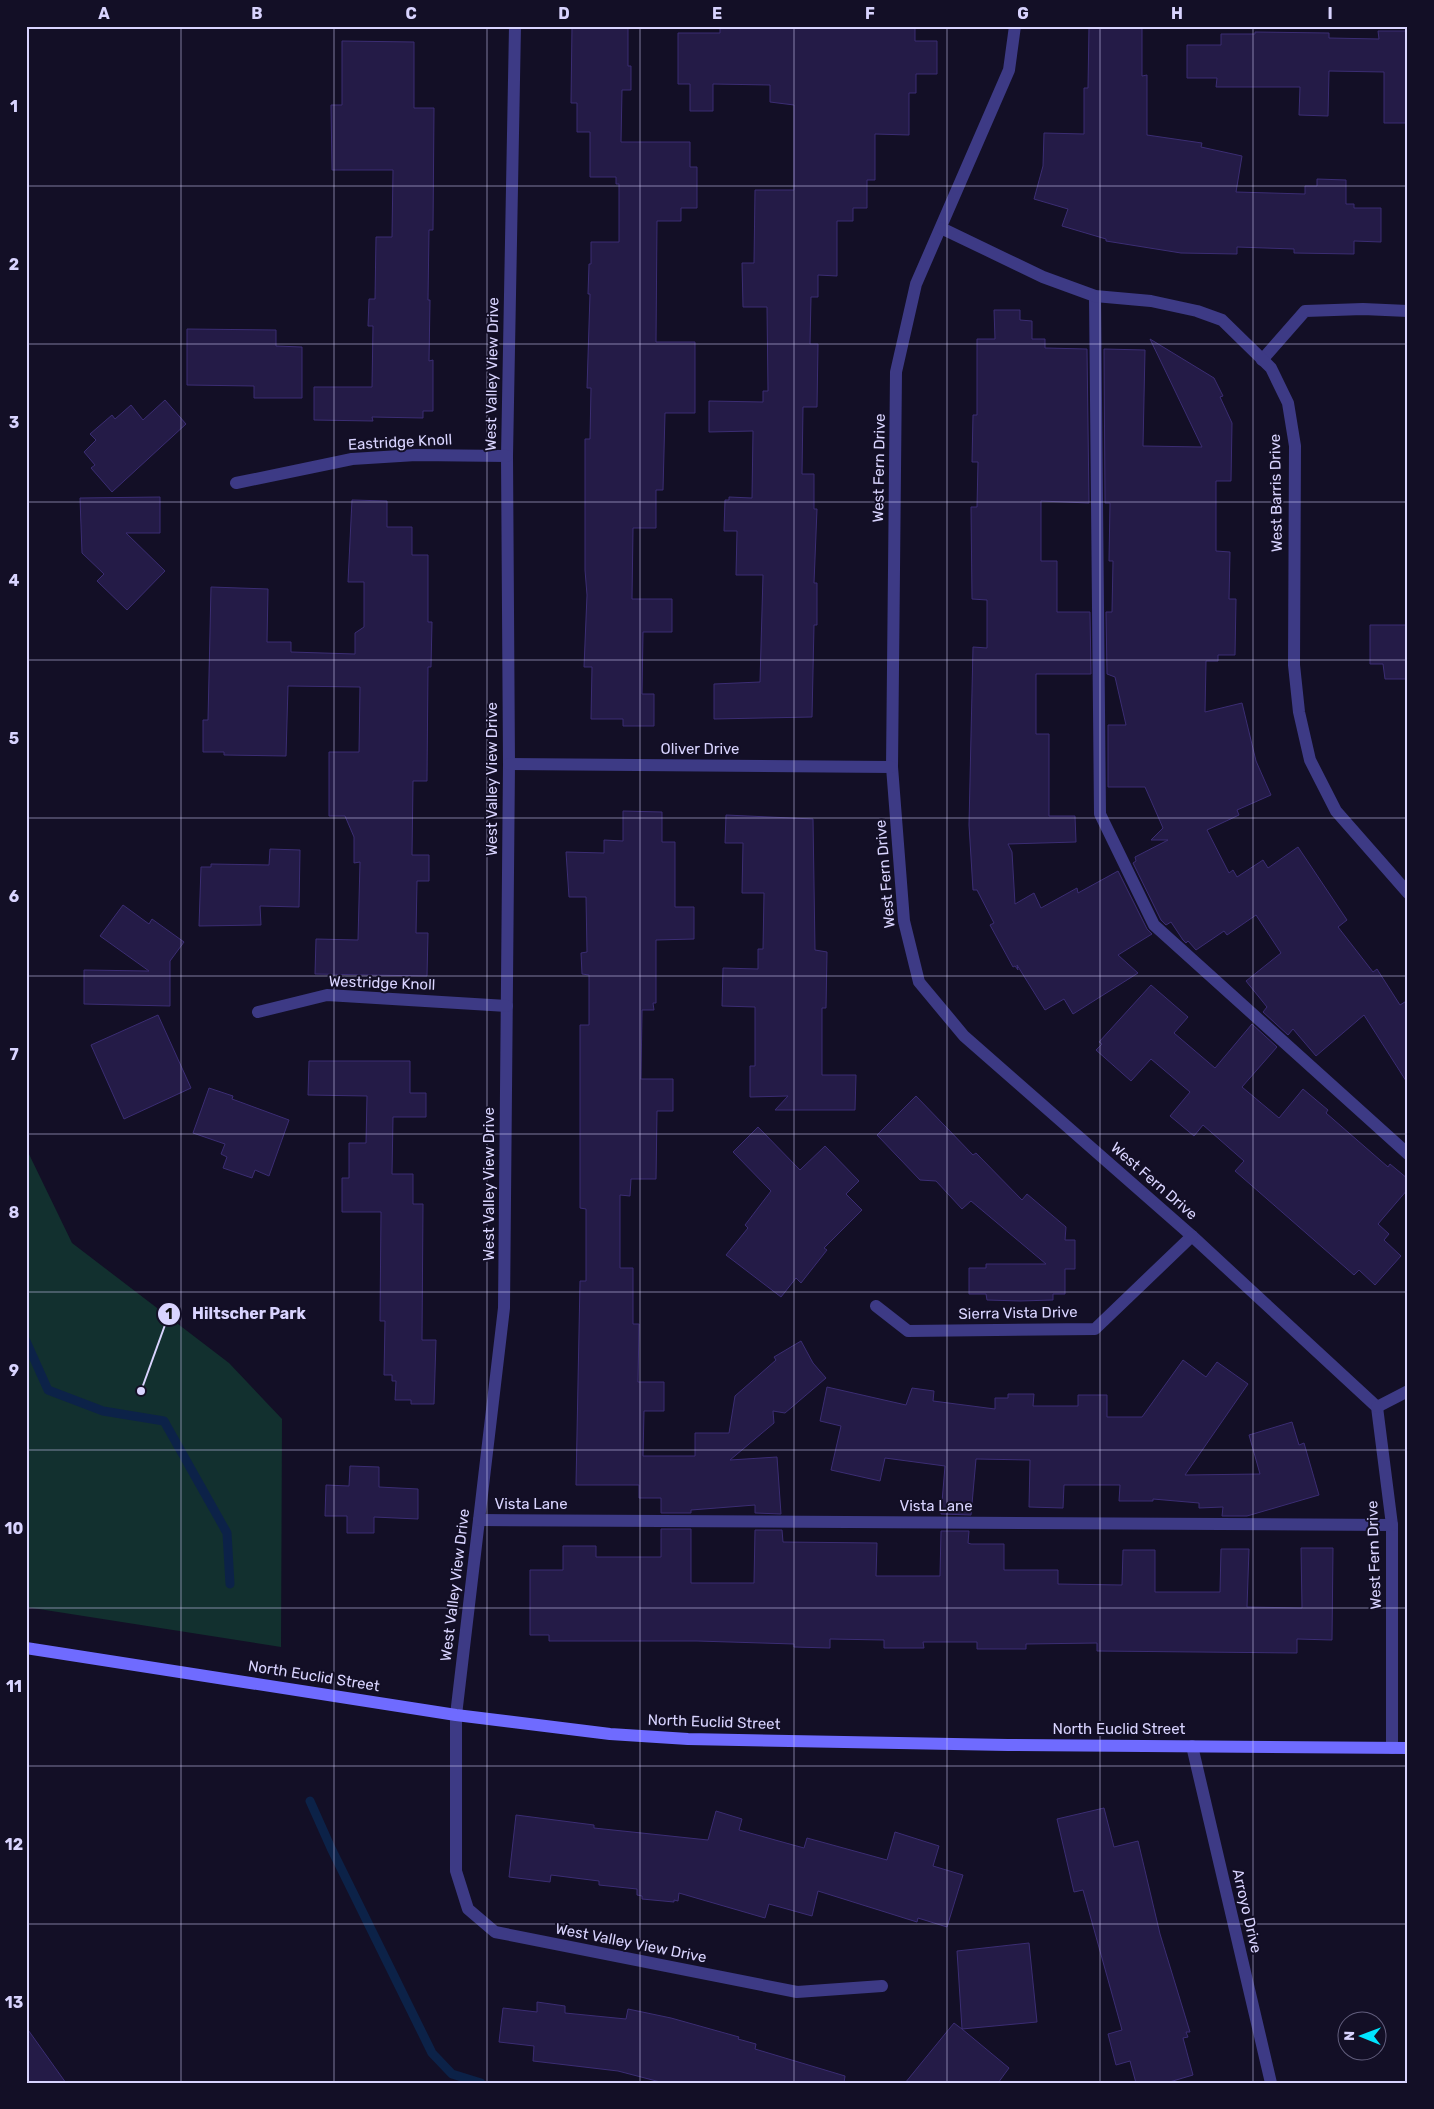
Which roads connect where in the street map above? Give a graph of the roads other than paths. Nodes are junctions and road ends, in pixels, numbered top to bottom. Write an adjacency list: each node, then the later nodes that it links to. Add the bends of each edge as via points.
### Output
1 (515, 26): 7 (street, West Valley View Drive)
2 (1016, 26): 3 (street, West Fern Drive, via 1009,70)
3 (941, 228): 4 (street, West Barris Drive, via 1043,277); 10 (street, West Fern Drive, via 916,284 896,372)
4 (1096, 296): 6 (street, West Barris Drive, via 1151,301 1222,320); 14 (street, via 1100,814 1154,925)
5 (1408, 311): 6 (street, via 1304,311)
6 (1262, 360): 11 (street, West Barris Drive, via 1271,368 1288,404 1295,446 1294,665 1310,760 1336,811)
7 (507, 456): 8 (street, Eastridge Knoll, via 416,455 352,459); 9 (street, West Valley View Drive)
8 (236, 483)
9 (509, 764): 10 (street, Oliver Drive); 12 (street, West Valley View Drive)
10 (892, 767): 15 (street, West Fern Drive, via 904,921 919,982 964,1036)
11 (1408, 893)
12 (507, 1006): 13 (street, Westridge Knoll, via 327,995); 19 (street, West Valley View Drive, via 504,1308)
13 (258, 1012)
14 (1408, 1154)
15 (1192, 1236): 16 (street, Sierra Vista Drive, via 1095,1329 908,1331); 18 (street, West Fern Drive)
16 (876, 1306)
17 (1408, 1391): 18 (street)
18 (1376, 1407): 20 (street, West Fern Drive)
19 (479, 1520): 20 (street, Vista Lane); 22 (street, West Valley View Drive)
20 (1392, 1524): 24 (street, West Fern Drive)
21 (26, 1648): 22 (main road, North Euclid Street)
22 (456, 1715): 23 (main road, North Euclid Street, via 610,1734 688,1739); 26 (street, West Valley View Drive, via 456,1871 468,1909 495,1932 797,1992)
23 (1192, 1746): 24 (main road, North Euclid Street); 27 (street, Arroyo Drive)
24 (1392, 1748): 25 (main road, North Euclid Street)
25 (1408, 1748)
26 (882, 1986)
27 (1271, 2083)

